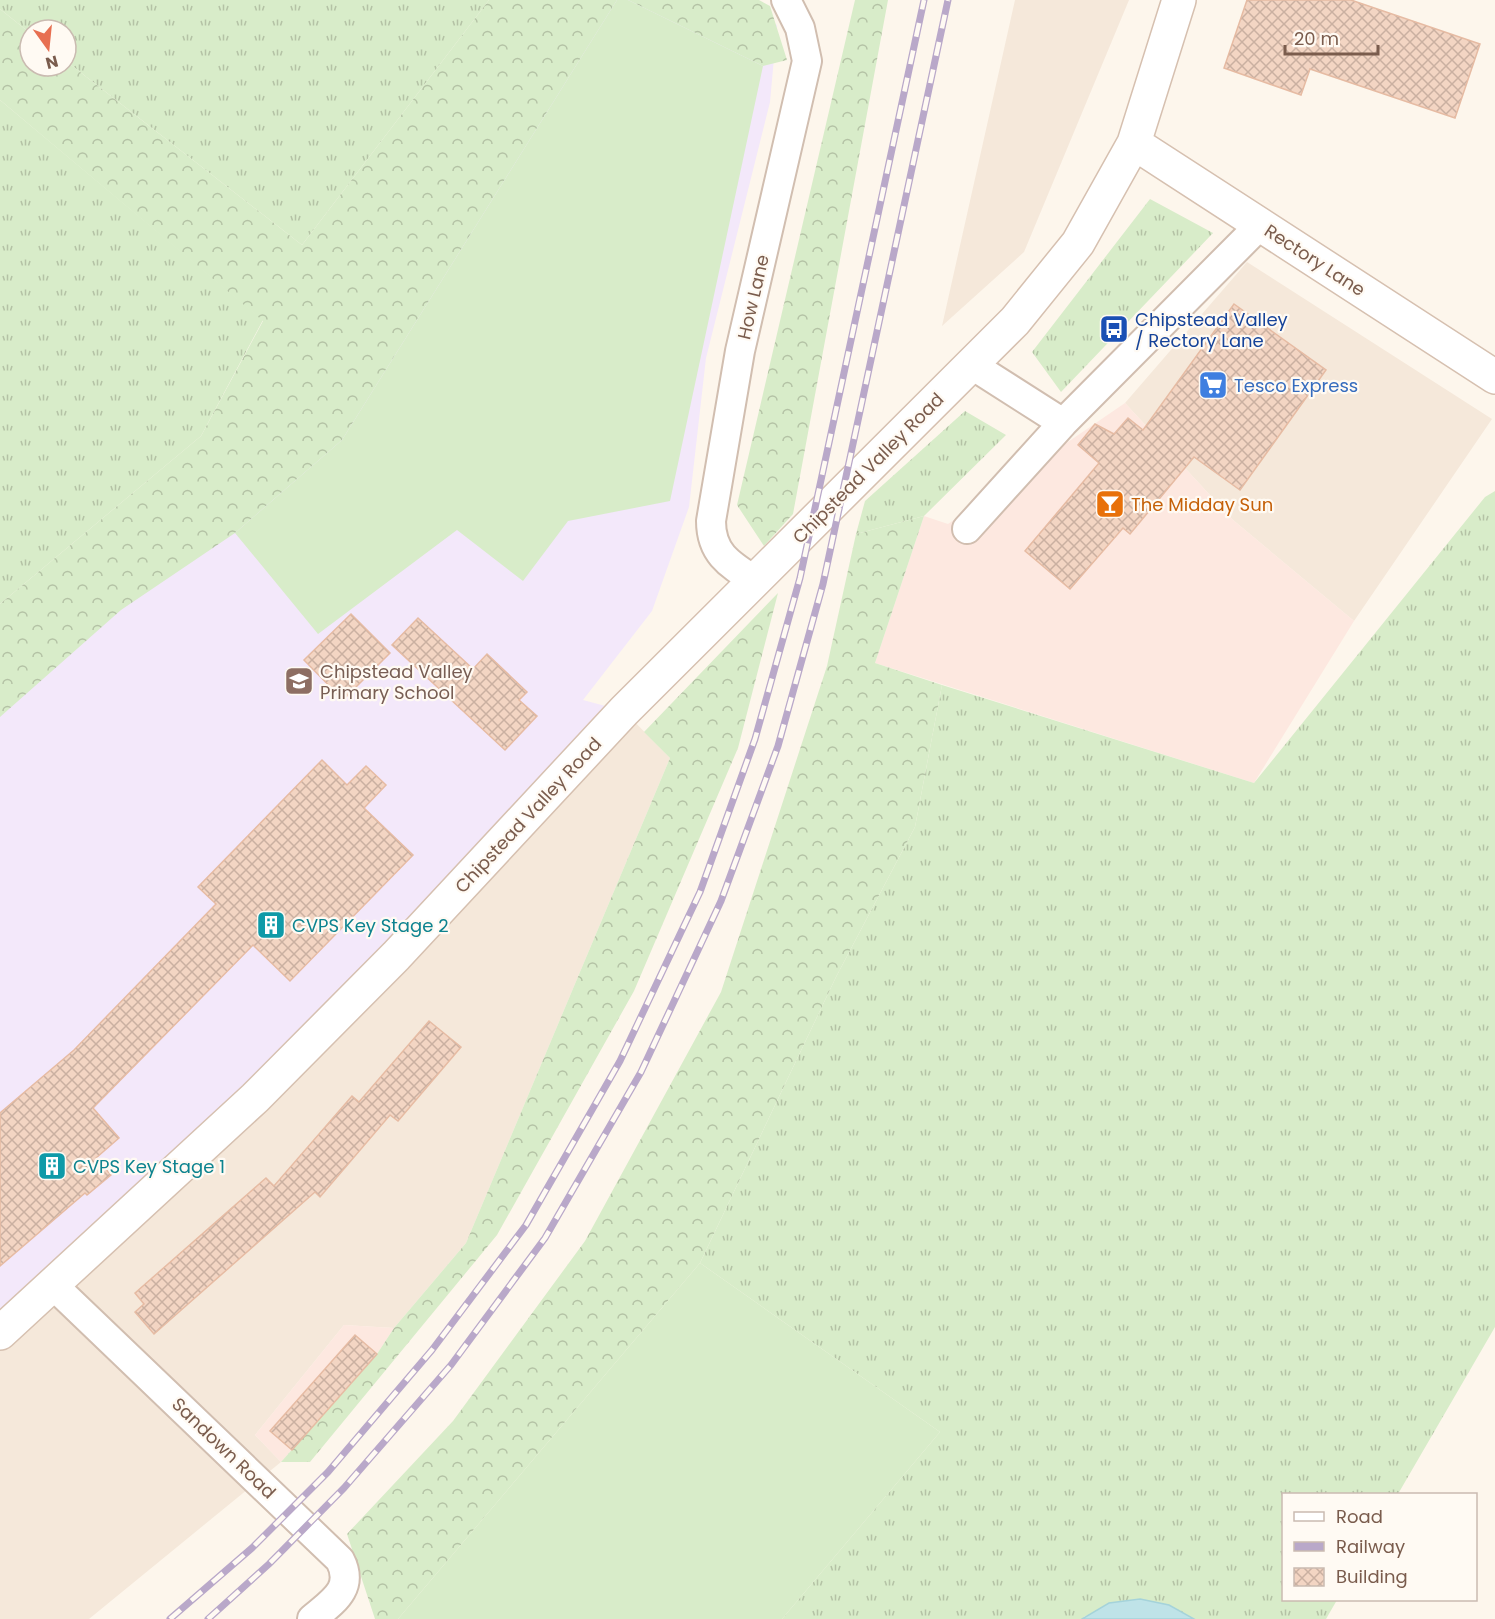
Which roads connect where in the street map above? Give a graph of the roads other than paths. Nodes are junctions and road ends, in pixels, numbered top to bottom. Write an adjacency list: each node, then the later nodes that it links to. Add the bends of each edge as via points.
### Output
1 (786, 0): 9 (street, How Lane, via 800,28 807,61 740,351 711,521 711,538 720,554)
2 (1179, 0): 3 (main road, Chipstead Valley Road)
3 (1134, 143): 4 (main road, Rectory Lane); 5 (main road, Chipstead Valley Road, via 1078,243 1038,295)
4 (1260, 225): 6 (main road, Rectory Lane); 7 (street)
5 (972, 365): 7 (street); 9 (main road, Chipstead Valley Road)
6 (1495, 377)
7 (1063, 423): 8 (street)
8 (967, 529)
9 (754, 580): 10 (main road, Chipstead Valley Road, via 289,1064)
10 (53, 1285): 11 (main road, Chipstead Valley Road); 12 (street, Sandown Road, via 340,1560 345,1588)
11 (0, 1333)
12 (312, 1619)

